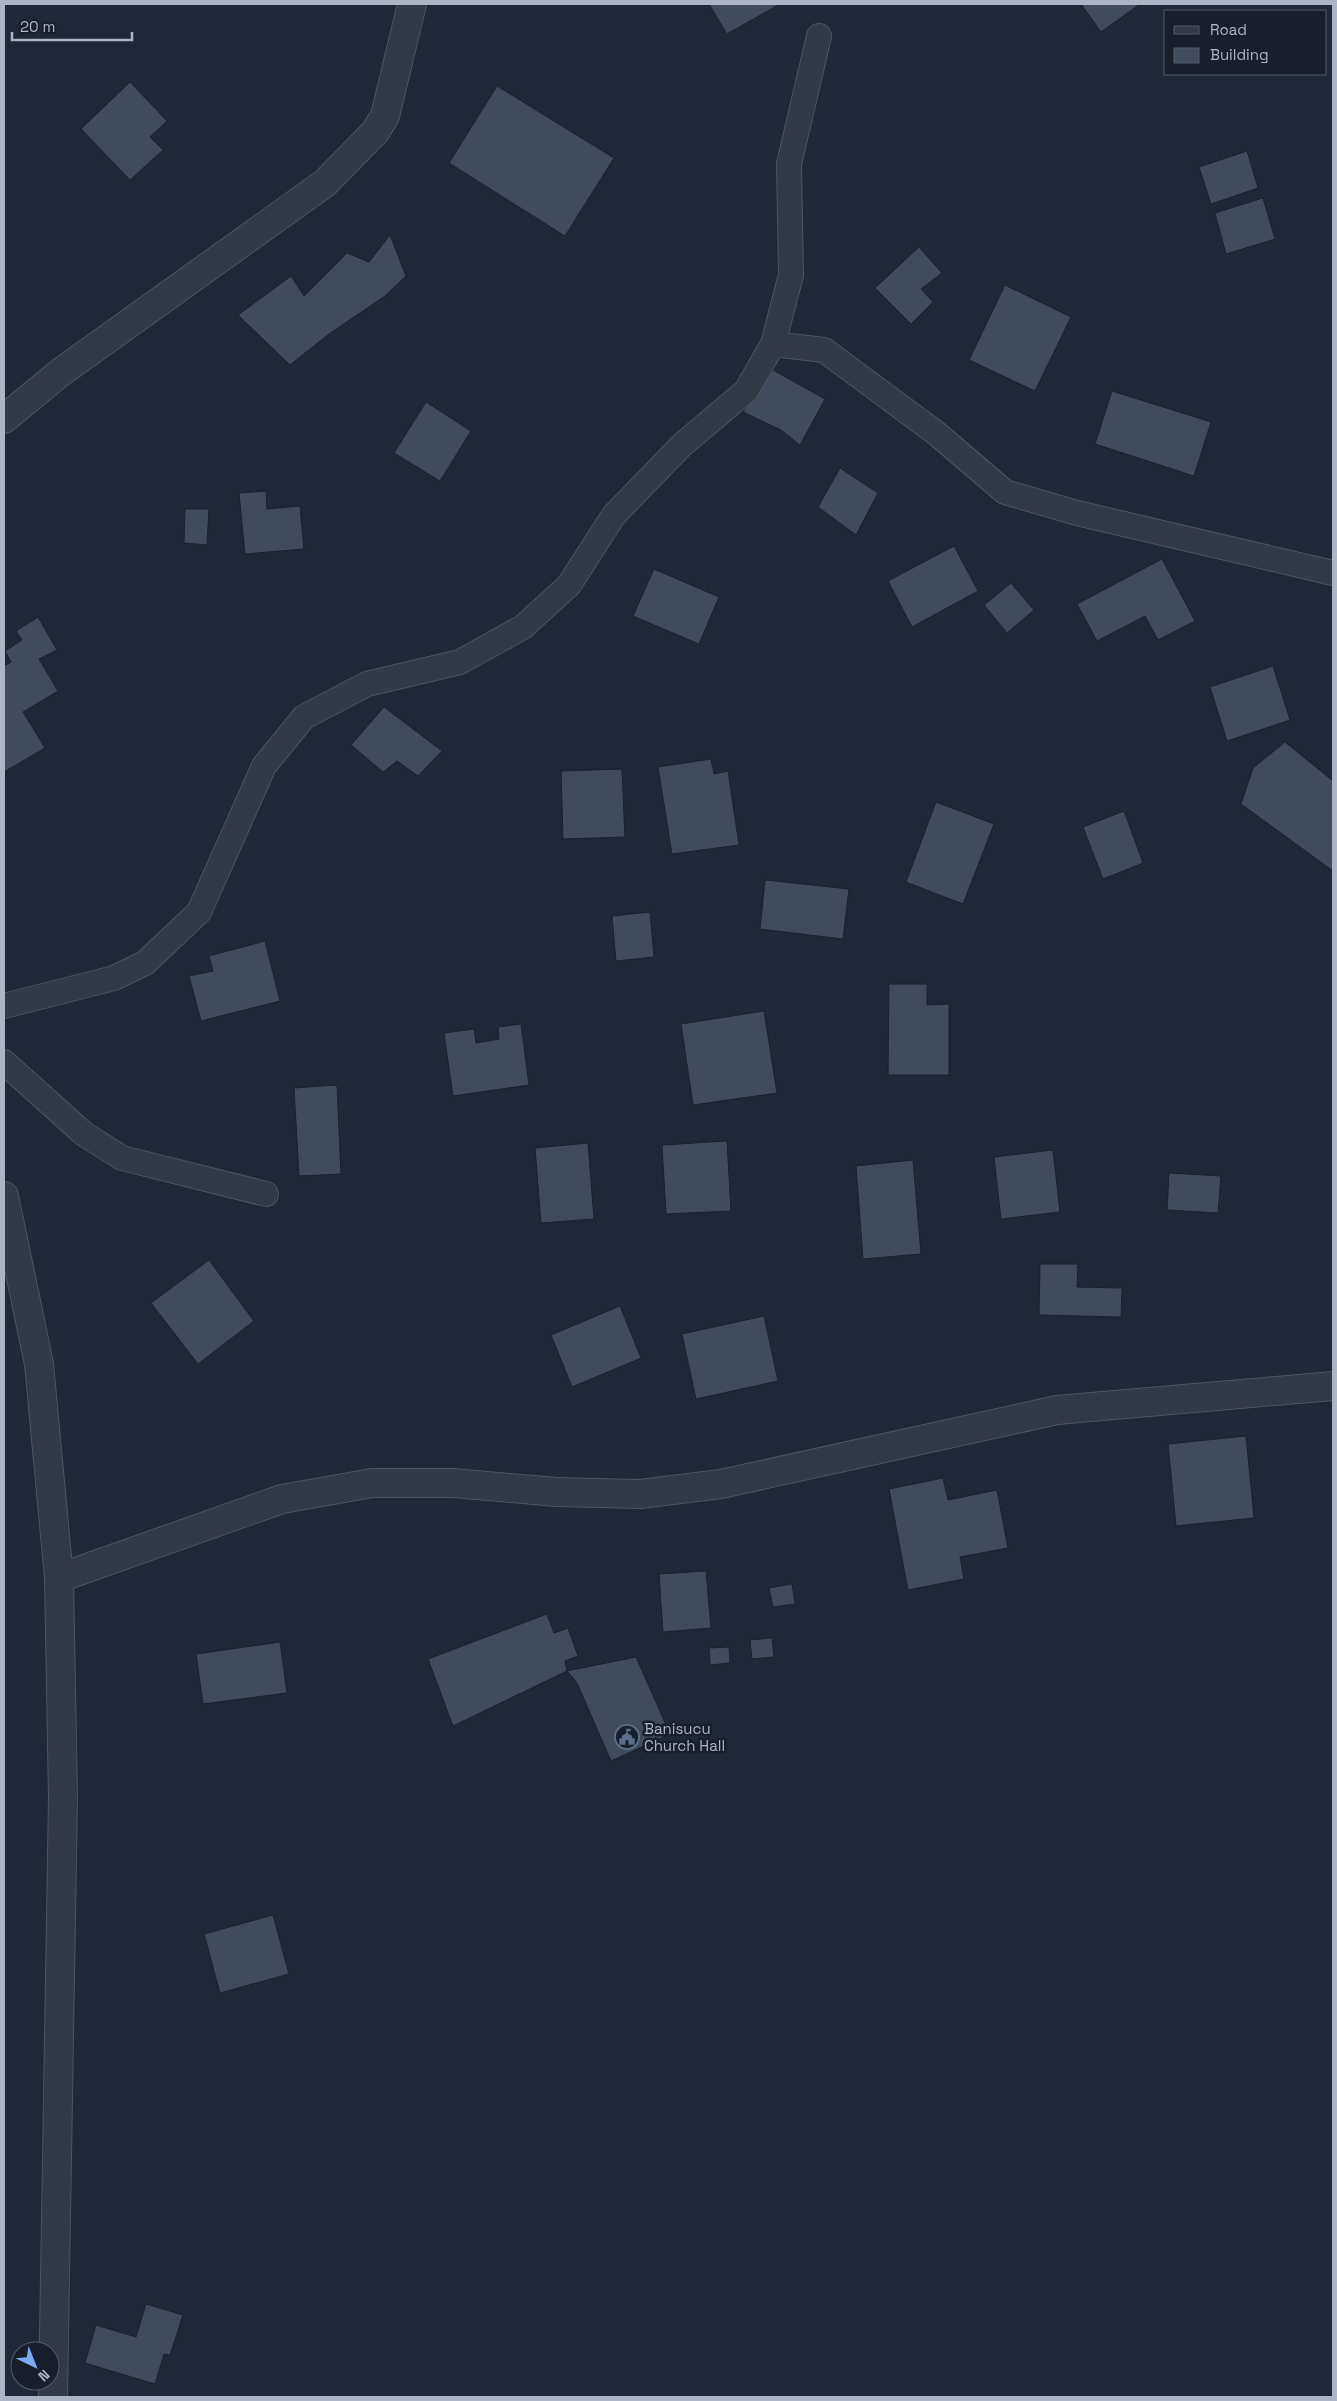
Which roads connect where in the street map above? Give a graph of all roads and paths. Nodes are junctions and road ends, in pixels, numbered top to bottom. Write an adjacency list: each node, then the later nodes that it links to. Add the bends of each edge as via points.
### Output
1 (412, 4): 4 (street, via 385,116 375,132 346,162 325,183 61,372)
2 (819, 36): 3 (lane, via 789,164 790,275)
3 (773, 344): 5 (lane, via 824,350 936,433 1005,492 1078,513); 6 (lane, via 746,390 682,445 614,515 569,585 523,627 460,662 368,684 304,717 264,766 199,912 145,963 114,978)
4 (4, 419)
5 (1333, 573)
6 (4, 1006)
7 (4, 1062): 8 (lane, via 84,1134 122,1158)
8 (266, 1194)
9 (4, 1196): 11 (street, via 39,1364)
10 (1333, 1386): 11 (street, via 1057,1410 721,1484 640,1494 557,1492 453,1482 372,1483 282,1499)
11 (59, 1578): 12 (street, via 63,1797)
12 (52, 2397)

